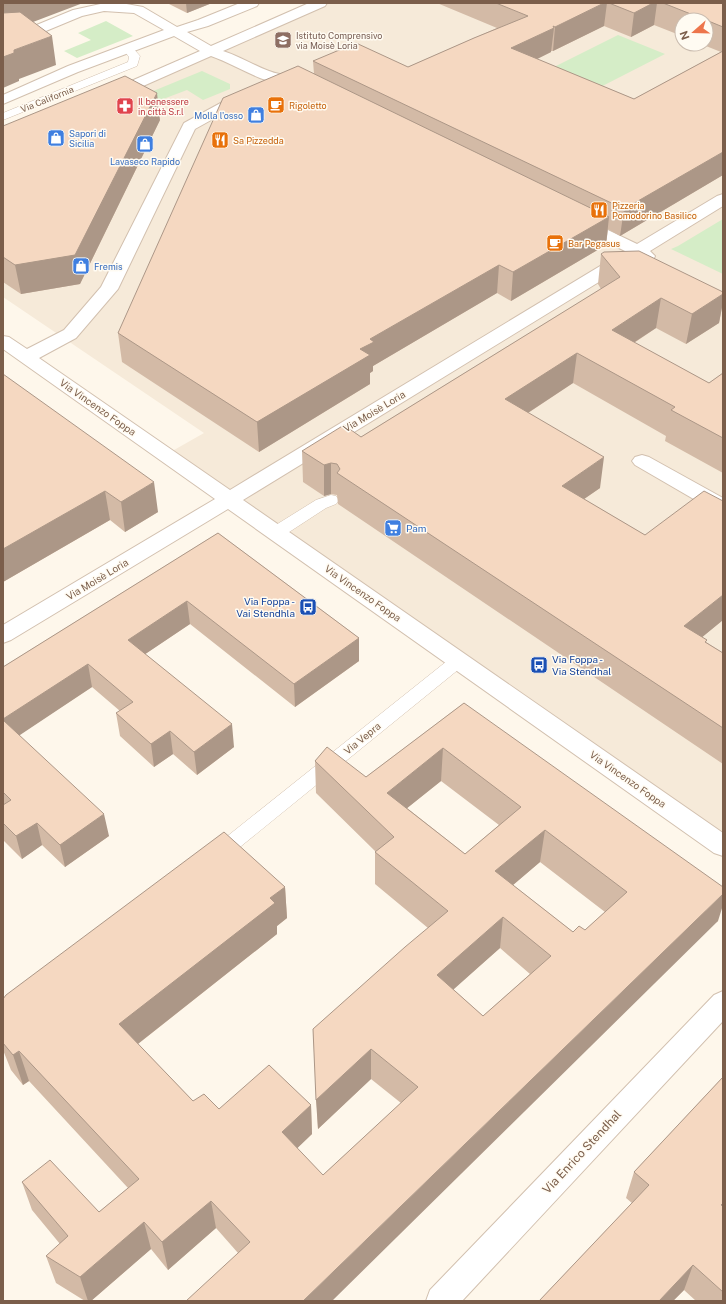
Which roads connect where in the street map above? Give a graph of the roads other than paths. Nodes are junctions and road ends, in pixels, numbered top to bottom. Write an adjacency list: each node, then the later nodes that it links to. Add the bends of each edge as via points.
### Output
1 (252, 3): 4 (street, Via California)
2 (320, 3): 7 (street)
3 (133, 6): 4 (street); 5 (street, via 91,9 24,35)
4 (175, 32): 6 (street, Via California); 7 (street)
5 (3, 37)
6 (128, 49): 10 (street, Via California); 12 (lane, Via California, via 135,56 133,64)
7 (210, 51): 8 (street); 11 (street)
8 (265, 75): 9 (street, via 287,80); 18 (street, via 267,81 259,88 189,126 108,289 70,334)
9 (315, 94)
10 (3, 100)
11 (95, 102)
12 (3, 117)
13 (723, 199): 15 (street, Via Moisè Loria)
14 (569, 218): 15 (street)
15 (636, 251): 16 (street); 20 (street, Via Moisè Loria)
16 (662, 263)
17 (4, 344): 18 (street, Via Vincenzo Foppa)
18 (26, 357): 20 (street, Via Vincenzo Foppa)
19 (642, 461): 22 (street)
20 (230, 499): 23 (street, Via Vincenzo Foppa); 24 (street, Via Moisè Loria)
21 (331, 500): 23 (lane)
22 (723, 507)
23 (277, 532): 25 (street, Via Vincenzo Foppa)
24 (3, 635)
25 (458, 661): 26 (street, Via Vincenzo Foppa); 27 (lane, Via Vepra)
26 (723, 846)
27 (211, 860)
28 (723, 1003): 29 (street, Via Enrico Stendhal)
29 (442, 1301)

